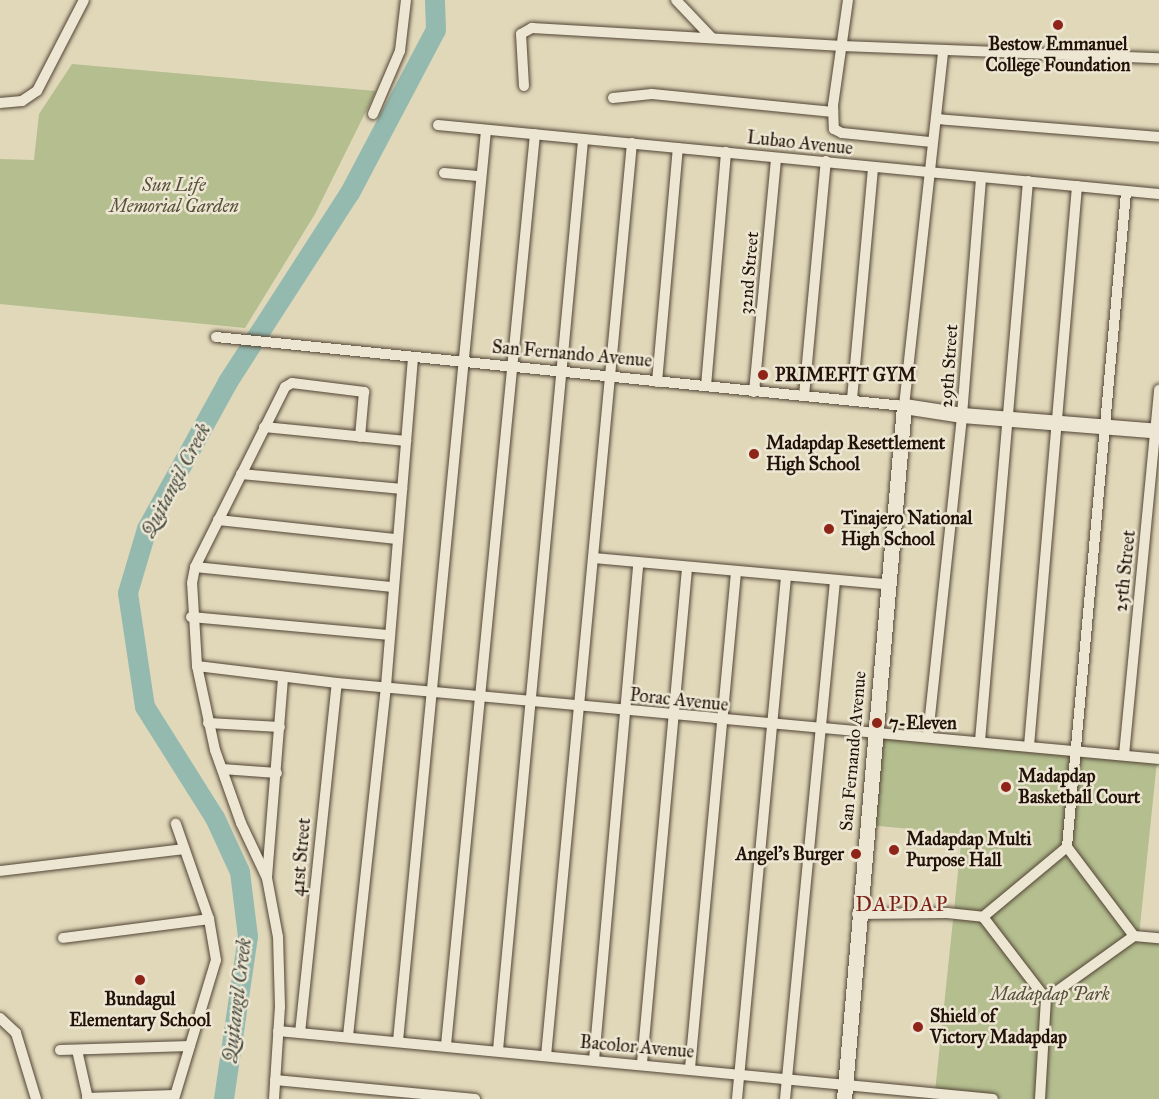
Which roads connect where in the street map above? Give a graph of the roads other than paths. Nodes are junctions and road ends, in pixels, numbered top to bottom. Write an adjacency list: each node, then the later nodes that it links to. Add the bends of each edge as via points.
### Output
1 (84, 0): 11 (street, via 37,91 22,101)
2 (406, 0): 13 (street, via 400,51)
3 (676, 0): 5 (street)
4 (848, 0): 6 (street)
5 (712, 38): 6 (street); 9 (street, via 524,30)
6 (842, 46): 7 (street); 12 (street)
7 (943, 50): 8 (street); 14 (street, San Fernando Avenue)
8 (1159, 58)
9 (524, 87)
10 (613, 98): 12 (street, via 652,94)
11 (0, 103)
12 (833, 112): 20 (street, via 834,129 842,133)
13 (373, 114)
14 (937, 119): 18 (street); 20 (street, San Fernando Avenue)
15 (438, 125): 16 (street, Lubao Avenue)
16 (486, 130): 17 (street, Lubao Avenue); 29 (street)
17 (535, 134): 19 (street, Lubao Avenue); 38 (street)
18 (1159, 137)
19 (583, 140): 21 (street, Lubao Avenue); 39 (street)
20 (930, 142): 28 (street, San Fernando Avenue)
21 (632, 143): 22 (street, Lubao Avenue); 40 (street)
22 (678, 148): 23 (street, Lubao Avenue); 41 (street)
23 (726, 152): 24 (street, Lubao Avenue); 42 (street)
24 (776, 158): 25 (street, Lubao Avenue); 44 (street, 32nd Street)
25 (826, 161): 26 (street, Lubao Avenue); 45 (street)
26 (873, 167): 28 (street, Lubao Avenue); 46 (street)
27 (444, 173): 29 (street)
28 (927, 173): 30 (street, Lubao Avenue); 47 (street, San Fernando Avenue)
29 (481, 176): 37 (street)
30 (981, 178): 31 (street, Lubao Avenue); 48 (street, 29th Street)
31 (1028, 181): 32 (street, Lubao Avenue); 49 (street)
32 (1077, 186): 33 (street, Lubao Avenue); 50 (street)
33 (1126, 192): 34 (street, Lubao Avenue); 51 (street)
34 (1159, 194)
35 (216, 337): 36 (street, San Fernando Avenue)
36 (413, 358): 37 (street, San Fernando Avenue); 55 (street)
37 (464, 364): 38 (street, San Fernando Avenue); 75 (street)
38 (513, 369): 39 (street, San Fernando Avenue); 76 (street)
39 (563, 373): 40 (street, San Fernando Avenue); 77 (street)
40 (610, 378): 41 (street, San Fernando Avenue); 60 (street)
41 (657, 382): 42 (street, San Fernando Avenue)
42 (706, 386): 44 (street, San Fernando Avenue)
43 (1159, 390): 53 (street, 25th Street)
44 (754, 392): 45 (street, San Fernando Avenue)
45 (804, 396): 46 (street, San Fernando Avenue)
46 (852, 399): 47 (street, San Fernando Avenue)
47 (904, 406): 48 (main road, San Fernando Avenue); 67 (main road, San Fernando Avenue)
48 (962, 415): 49 (main road, San Fernando Avenue); 87 (street, 29th Street)
49 (1007, 417): 50 (main road, San Fernando Avenue); 88 (street)
50 (1056, 423): 51 (main road, San Fernando Avenue); 89 (street)
51 (1105, 426): 53 (main road, San Fernando Avenue); 90 (street)
52 (264, 427): 54 (street); 54 (street, via 283,390 292,383 364,392); 56 (street)
53 (1157, 431): 91 (street, 25th Street)
54 (360, 437): 55 (street)
55 (406, 441): 57 (street)
56 (241, 474): 57 (street); 58 (street)
57 (402, 489): 59 (street)
58 (218, 520): 59 (street); 62 (street)
59 (397, 539): 68 (street)
60 (593, 558): 61 (street); 78 (street)
61 (638, 563): 63 (street); 79 (street)
62 (195, 567): 68 (street); 69 (street)
63 (687, 567): 64 (street); 80 (street)
64 (736, 572): 65 (street); 81 (street)
65 (786, 577): 66 (street); 83 (street)
66 (835, 581): 67 (street); 85 (street)
67 (887, 584): 86 (main road, San Fernando Avenue)
68 (393, 587): 70 (street)
69 (191, 617): 70 (street); 71 (street)
70 (390, 635): 74 (street)
71 (197, 666): 72 (street, Porac Avenue); 82 (street)
72 (284, 677): 73 (street, Porac Avenue); 84 (street)
73 (337, 683): 74 (street, Porac Avenue); 109 (street, 41st Street)
74 (386, 686): 75 (street, Porac Avenue); 110 (street)
75 (434, 690): 76 (street, Porac Avenue); 111 (street)
76 (480, 696): 77 (street, Porac Avenue); 112 (street)
77 (531, 700): 78 (street, Porac Avenue); 116 (street)
78 (578, 705): 79 (street, Porac Avenue); 117 (street)
79 (626, 711): 80 (street, Porac Avenue); 118 (street)
80 (676, 716): 81 (street, Porac Avenue); 119 (street)
81 (723, 721): 83 (street, Porac Avenue); 120 (street)
82 (208, 723): 84 (street); 93 (street)
83 (774, 725): 85 (street, Porac Avenue); 121 (street)
84 (280, 727): 94 (street)
85 (820, 729): 86 (street, Porac Avenue); 122 (street)
86 (875, 731): 87 (street, Porac Avenue); 100 (main road, San Fernando Avenue)
87 (928, 735): 88 (street, Porac Avenue)
88 (980, 741): 89 (street, Porac Avenue)
89 (1029, 746): 90 (street, Porac Avenue)
90 (1077, 750): 91 (street, Porac Avenue); 96 (street)
91 (1124, 755): 92 (street, Porac Avenue)
92 (1159, 759)
93 (222, 769): 94 (street); 99 (street, via 241,823)
94 (277, 773): 99 (street)
95 (176, 824): 97 (street)
96 (1067, 847): 101 (street); 103 (street)
97 (184, 849): 98 (street); 102 (street)
98 (0, 871)
99 (267, 878): 108 (street, via 280,953)
100 (857, 914): 101 (street); 124 (main road, San Fernando Avenue)
101 (983, 916): 106 (street)
102 (209, 920): 104 (street); 113 (street, via 216,960)
103 (1134, 936): 105 (street); 106 (street)
104 (63, 938)
105 (1159, 938)
106 (1046, 999): 136 (street)
107 (0, 1018): 128 (street, via 16,1033)
108 (278, 1032): 109 (street, Bacolor Avenue); 123 (street)
109 (300, 1033): 110 (street, Bacolor Avenue)
110 (348, 1036): 111 (street, Bacolor Avenue)
111 (398, 1041): 112 (street, Bacolor Avenue)
112 (447, 1045): 116 (street, Bacolor Avenue)
113 (190, 1046): 115 (street); 127 (street)
114 (60, 1050): 115 (street)
115 (77, 1050): 129 (street)
116 (498, 1050): 117 (street, Bacolor Avenue)
117 (546, 1056): 118 (street, Bacolor Avenue)
118 (594, 1060): 119 (street, Bacolor Avenue)
119 (642, 1063): 120 (street, Bacolor Avenue)
120 (690, 1068): 121 (street, Bacolor Avenue)
121 (740, 1074): 122 (street, Bacolor Avenue); 132 (street)
122 (788, 1079): 124 (street, Bacolor Avenue); 133 (street)
123 (275, 1080): 130 (street); 131 (street)
124 (845, 1083): 125 (street, Bacolor Avenue); 134 (main road, San Fernando Avenue)
125 (895, 1093): 126 (street, Bacolor Avenue)
126 (944, 1096): 135 (street, Bacolor Avenue)
127 (174, 1097): 129 (street)
128 (36, 1099)
129 (88, 1099)
130 (274, 1099)
131 (475, 1099)
132 (737, 1099)
133 (785, 1099)
134 (844, 1099)
135 (992, 1099)
136 (1040, 1099)

